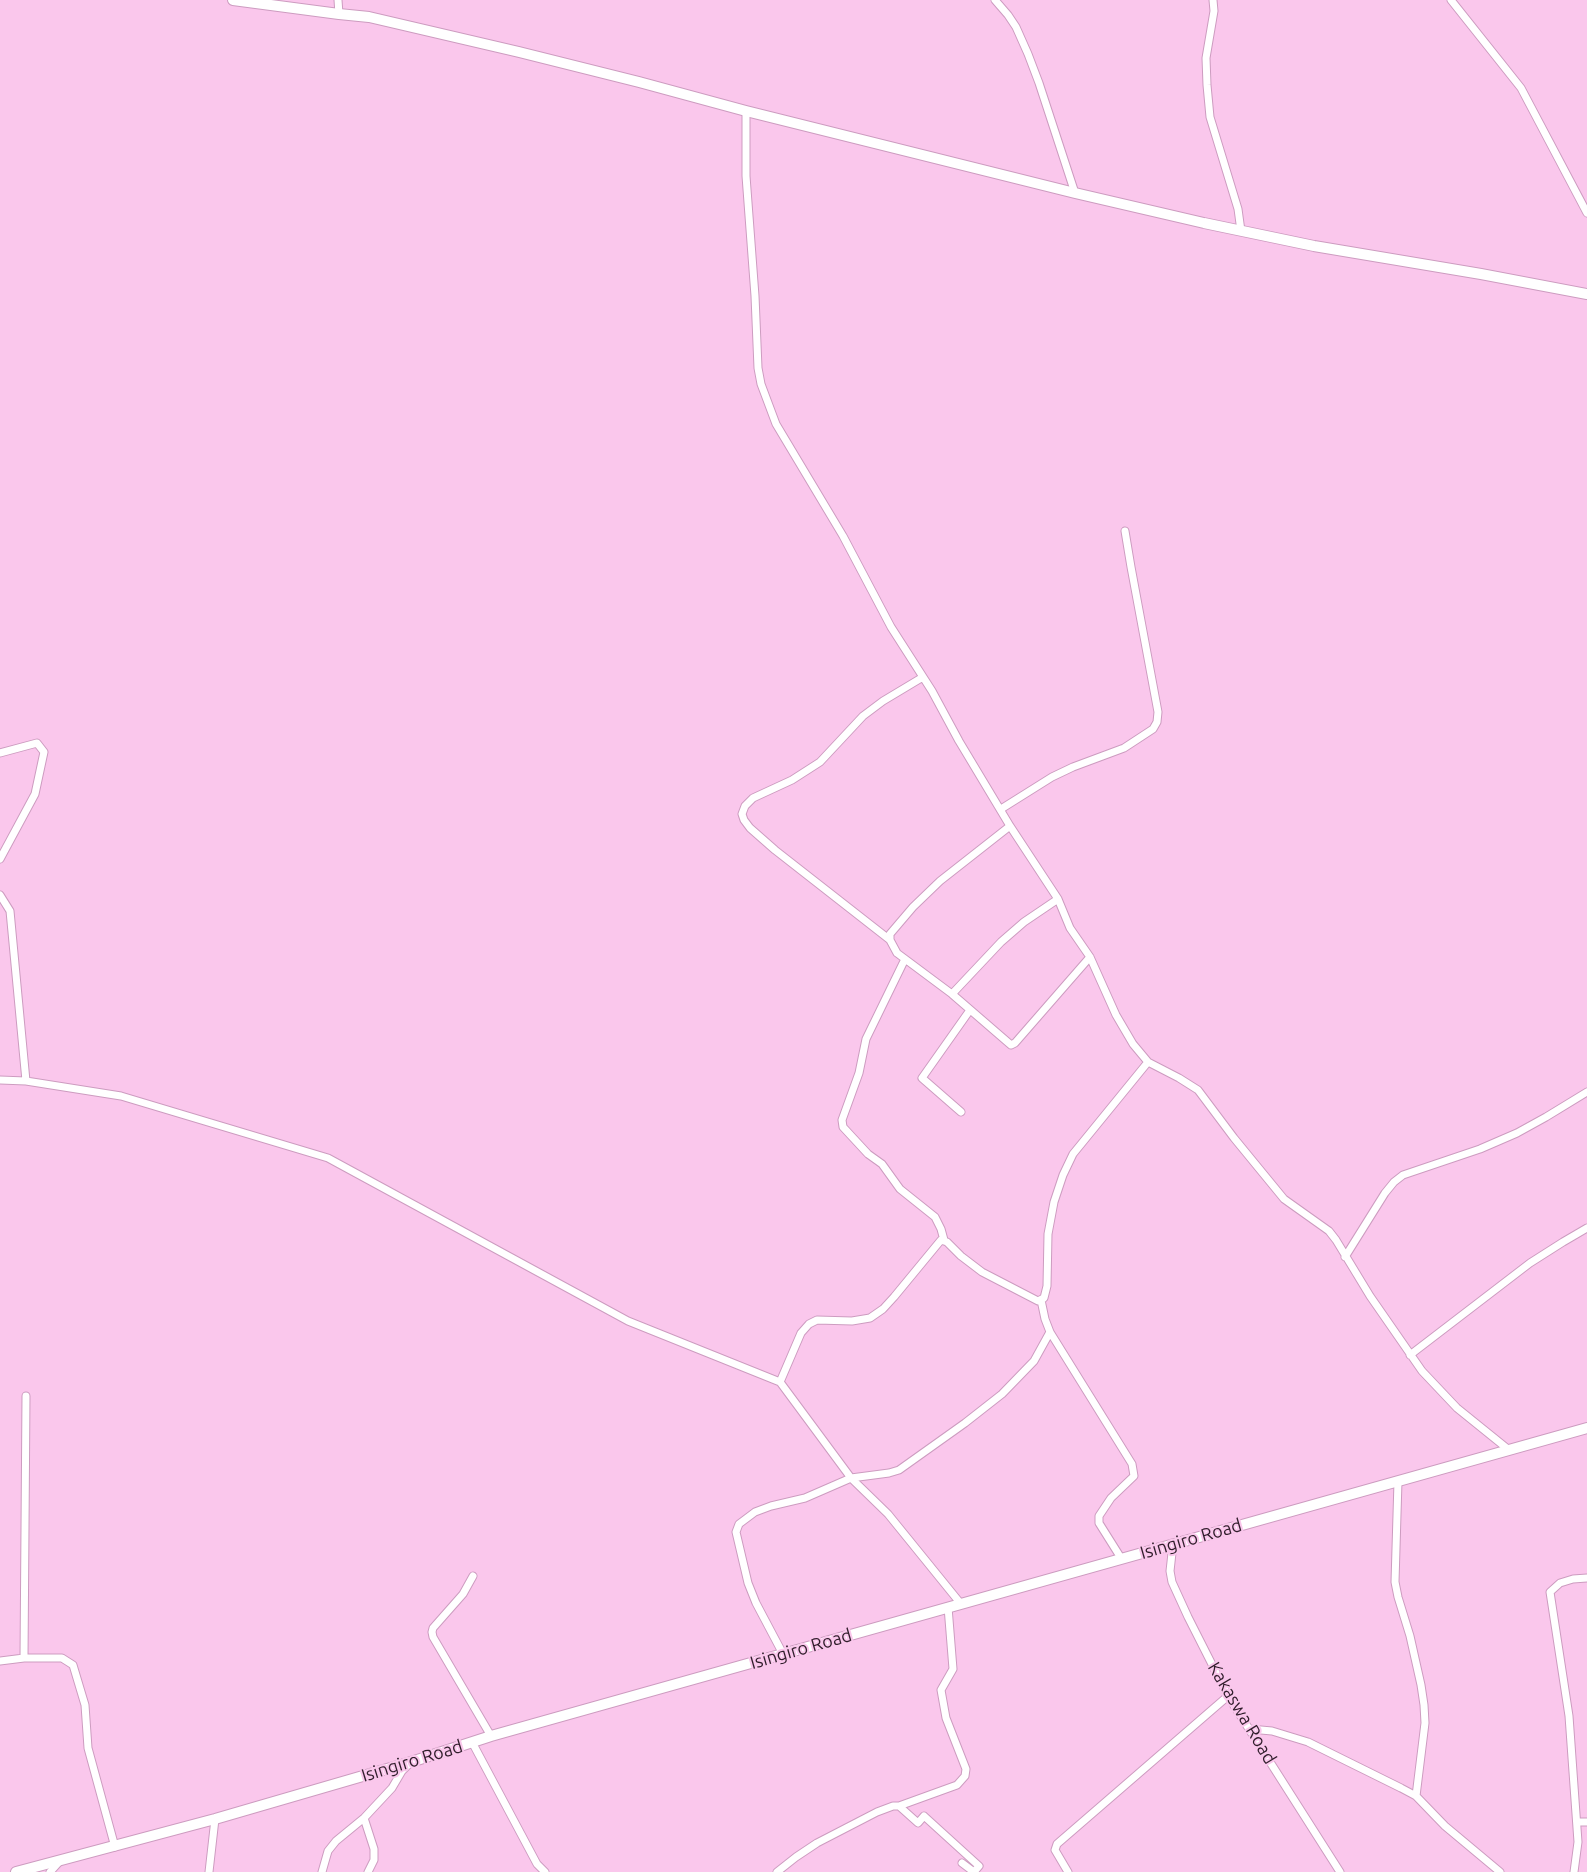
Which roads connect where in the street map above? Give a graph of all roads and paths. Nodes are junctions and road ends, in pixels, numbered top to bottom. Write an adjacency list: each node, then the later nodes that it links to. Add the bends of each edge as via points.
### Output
1 (233, 0): 6 (main road)
2 (338, 0): 6 (street)
3 (995, 0): 8 (street, via 1016,27 1028,54)
4 (1213, 0): 10 (street, via 1206,85 1210,117 1238,209)
5 (1451, 0): 9 (street, via 1521,88)
6 (338, 14): 7 (main road, via 369,17 519,52)
7 (746, 111): 8 (main road); 13 (street, via 746,176 761,384 787,444)
8 (1075, 193): 10 (main road)
9 (1587, 213)
10 (1241, 231): 11 (main road)
11 (1587, 294)
12 (1126, 531): 15 (street, via 1158,712 1157,722 1148,733 1124,748 1073,766)
13 (923, 677): 15 (street); 20 (street, via 883,700 820,762 754,798 742,814 750,828 775,850)
14 (0, 753): 17 (street, via 37,743 44,752 35,794)
15 (1001, 809): 16 (street)
16 (1010, 826): 19 (street); 20 (street, via 940,881 890,934)
17 (0, 859)
18 (0, 895): 27 (street, via 10,911)
19 (1058, 899): 21 (street, via 1070,928); 23 (street, via 1024,922)
20 (890, 940): 22 (street, via 896,953)
21 (1090, 958): 24 (street, via 1014,1045); 25 (street, via 1116,1015)
22 (905, 959): 23 (street); 31 (street, via 866,1039 842,1126 882,1164 900,1189 935,1217)
23 (952, 994): 24 (street)
24 (970, 1010): 29 (street, via 922,1078)
25 (1148, 1062): 32 (street, via 1198,1090 1284,1199 1329,1231); 33 (street, via 1073,1154 1063,1175 1048,1234 1047,1286)
26 (0, 1080): 27 (street)
27 (26, 1081): 36 (street, via 121,1096 328,1158 628,1321)
28 (1587, 1092): 32 (street, via 1518,1133 1480,1150 1403,1175 1385,1193)
29 (961, 1112)
30 (1587, 1228): 35 (street, via 1530,1263)
31 (944, 1240): 33 (street, via 982,1272); 36 (street, via 938,1242 883,1309 870,1318 816,1320 809,1324 801,1333)
32 (1345, 1257): 35 (street)
33 (1041, 1300): 34 (street)
34 (1050, 1332): 40 (street, via 1034,1361 1002,1394 965,1423 899,1470); 43 (street, via 1132,1464 1134,1476 1111,1498 1099,1516 1099,1523)
35 (1410, 1354): 39 (street, via 1457,1408)
36 (780, 1382): 40 (street)
37 (26, 1396): 49 (street)
38 (1587, 1428): 39 (main road, Isingiro Road)
39 (1509, 1450): 41 (main road, Isingiro Road)
40 (851, 1478): 46 (street, via 888,1514); 48 (street, via 805,1498 755,1512 739,1524 736,1532 748,1583)
41 (1398, 1480): 42 (main road, Isingiro Road); 56 (street, via 1395,1582 1422,1684 1424,1705 1425,1723)
42 (1173, 1544): 43 (main road, Isingiro Road); 51 (street, Kakaswa Road, via 1172,1582)
43 (1121, 1558): 46 (main road, Isingiro Road)
44 (472, 1576): 53 (street, via 432,1632)
45 (1587, 1578): 60 (street, via 1560,1582 1550,1592 1569,1716)
46 (961, 1604): 47 (main road, Isingiro Road)
47 (948, 1607): 48 (main road, Isingiro Road); 57 (street, via 953,1669 941,1690 946,1718 966,1769 965,1776 957,1785)
48 (783, 1654): 53 (main road, Isingiro Road)
49 (24, 1658): 50 (street); 62 (street, via 62,1658 73,1665 85,1705 88,1748)
50 (0, 1661)
51 (1228, 1696): 52 (street, Kakaswa Road); 73 (street, via 1057,1844 1055,1850)
52 (1250, 1729): 56 (street, via 1272,1731 1308,1742); 74 (street, Kakaswa Road)
53 (491, 1736): 54 (main road, Isingiro Road)
54 (472, 1742): 55 (main road, Isingiro Road); 70 (street)
55 (411, 1762): 58 (street); 59 (main road, Isingiro Road)
56 (1416, 1796): 75 (street, via 1445,1826)
57 (899, 1806): 71 (street, via 877,1812 812,1846); 72 (street, via 918,1823 924,1816 979,1866)
58 (364, 1818): 68 (street, via 328,1851); 69 (street, via 374,1849 374,1860)
59 (215, 1819): 62 (main road, Isingiro Road); 67 (street)
60 (1577, 1822): 61 (street); 76 (street)
61 (1587, 1822)
62 (115, 1847): 63 (main road, Isingiro Road)
63 (61, 1861): 65 (main road, Isingiro Road); 66 (street)
64 (962, 1863): 72 (street)
65 (16, 1872)
66 (50, 1872)
67 (209, 1872)
68 (322, 1872)
69 (368, 1872)
70 (544, 1872)
71 (778, 1872)
72 (974, 1872)
73 (1068, 1872)
74 (1340, 1872)
75 (1500, 1872)
76 (1574, 1872)

